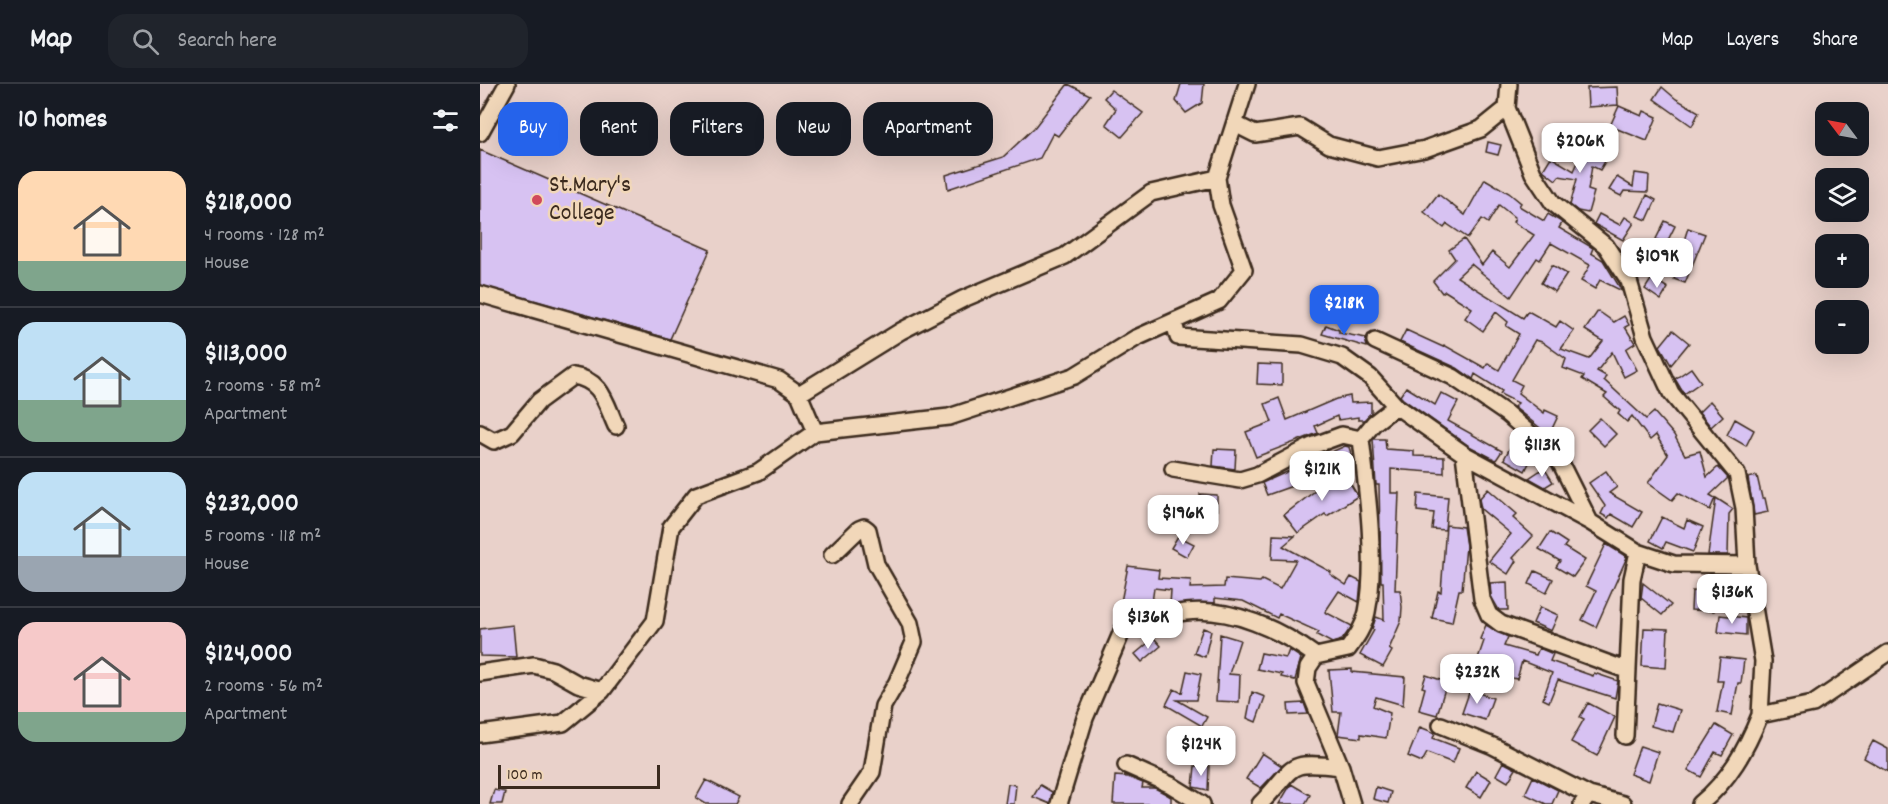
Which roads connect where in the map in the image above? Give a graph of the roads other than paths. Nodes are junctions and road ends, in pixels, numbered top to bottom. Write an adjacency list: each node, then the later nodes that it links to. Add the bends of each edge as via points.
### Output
1 (507, 84): 6 (street)
2 (1247, 84): 5 (street)
3 (1509, 84): 4 (street)
4 (1507, 108): 5 (street, via 1481,129 1425,150 1378,158 1329,145 1300,127); 22 (street, via 1533,173 1553,203 1606,246 1629,280 1646,337 1671,393 1737,474 1744,508)
5 (1244, 129): 7 (street)
6 (480, 133)
7 (1217, 178): 9 (street, via 1221,205 1244,270 1219,301); 11 (street, via 1151,193 1065,256 963,299 901,331)
8 (480, 294): 11 (street, via 779,380)
9 (1174, 323): 12 (street, via 1178,337 1302,345 1342,357 1370,377); 14 (street, via 1136,338 1074,376 949,417)
10 (1375, 342): 19 (street, via 1452,377 1507,414 1558,458)
11 (799, 394): 14 (street)
12 (1396, 406): 16 (street); 17 (street)
13 (616, 426): 15 (street, via 596,384 573,376 539,400 512,434 494,441)
14 (815, 432): 27 (street, via 758,472 696,495 671,527 655,621)
15 (480, 433)
16 (1361, 439): 18 (street, via 1342,435 1240,480); 24 (street, via 1368,498 1367,614 1348,649)
17 (1464, 454): 19 (street); 25 (street, via 1482,599 1489,615 1501,624)
18 (1173, 469)
19 (1590, 522): 20 (street)
20 (1638, 552): 22 (street, via 1674,564); 25 (street, via 1632,579)
21 (832, 555): 35 (street, via 859,529 868,530 876,564 910,623 914,642 883,706 872,772)
22 (1747, 565): 28 (street, via 1763,661)
23 (1888, 654): 28 (street, via 1813,704)
24 (1316, 656): 33 (street, via 1308,668 1306,683); 36 (street, via 1256,622 1218,614 1186,612 1123,629 1084,718)
25 (1626, 670): 31 (street)
26 (480, 673): 27 (street, via 534,665)
27 (602, 691): 30 (street, via 563,723)
28 (1760, 715): 41 (street, via 1748,745 1718,789)
29 (1441, 725): 34 (street, via 1493,747)
30 (480, 734)
31 (1625, 736)
32 (1126, 765): 37 (street, via 1182,790)
33 (1341, 767): 38 (street, via 1305,763 1290,769); 39 (street)
34 (1586, 799): 40 (street)
35 (850, 804)
36 (1059, 804)
37 (1202, 804)
38 (1260, 804)
39 (1352, 804)
40 (1623, 804)
41 (1700, 804)

